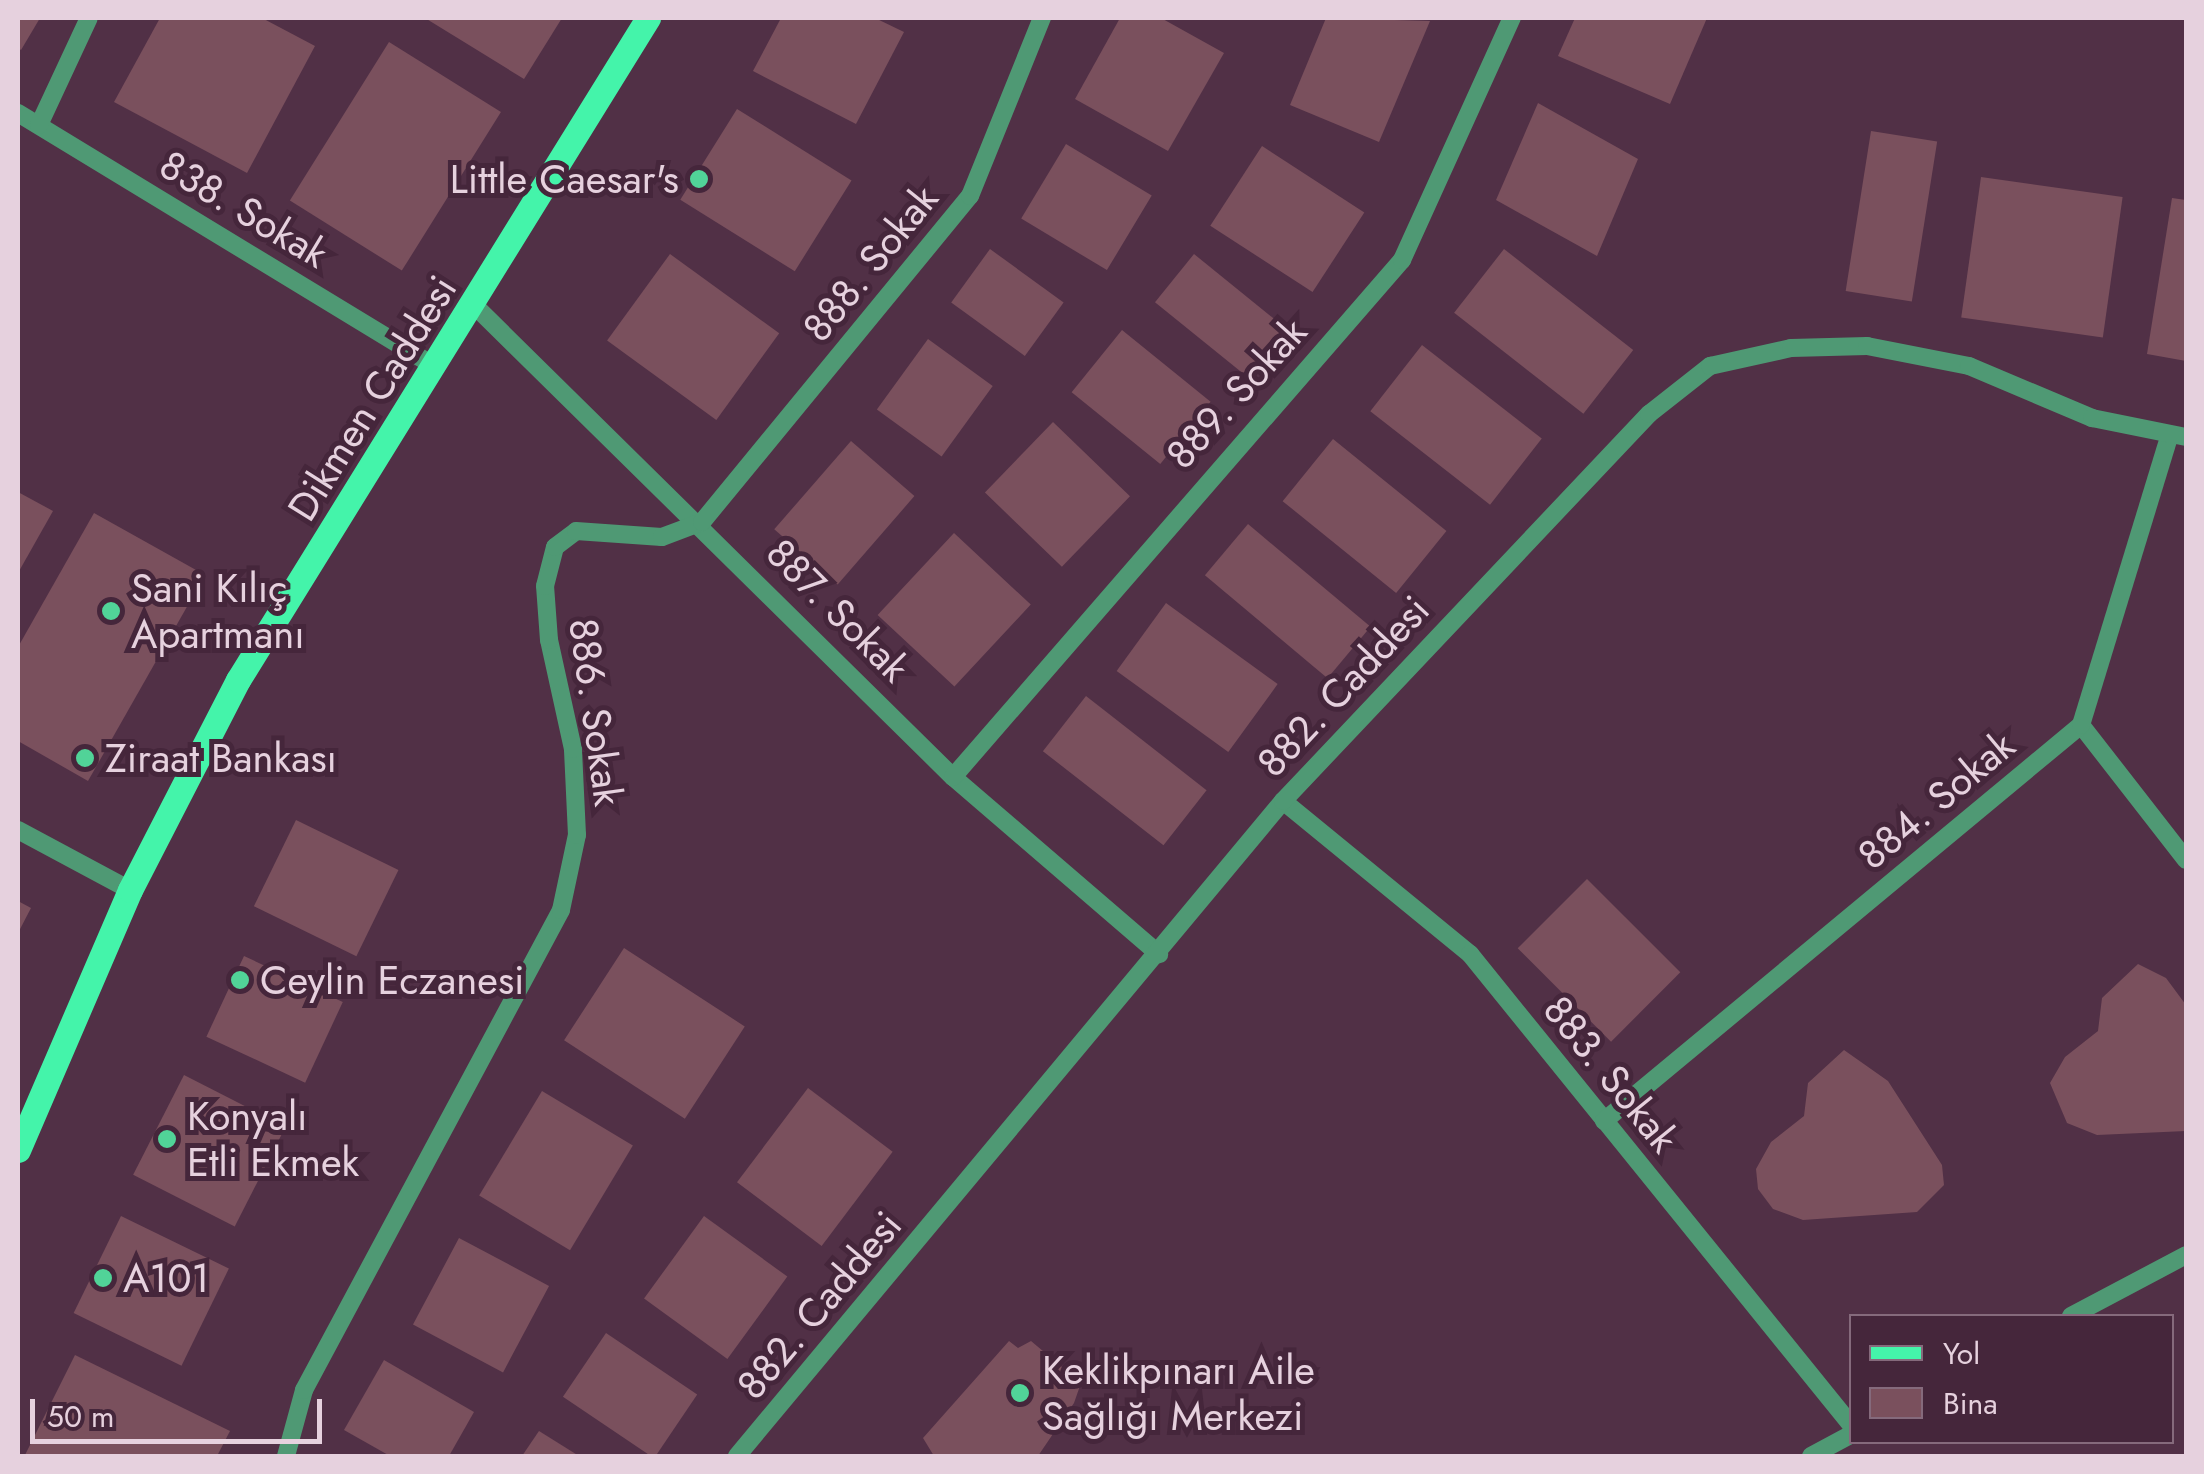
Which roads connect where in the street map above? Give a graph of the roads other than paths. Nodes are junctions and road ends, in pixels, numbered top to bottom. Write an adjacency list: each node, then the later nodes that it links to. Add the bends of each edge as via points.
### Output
1 (89, 18): 6 (street)
2 (648, 18): 7 (main road, Dikmen Caddesi)
3 (1042, 18): 10 (street, 888. Sokak, via 970,196)
4 (1512, 18): 12 (street, 889. Sokak, via 1402,260)
5 (18, 113): 6 (street, 838. Sokak)
6 (39, 125): 8 (street, 838. Sokak)
7 (475, 306): 8 (main road, Dikmen Caddesi); 10 (street, 887. Sokak)
8 (434, 366): 16 (main road, Dikmen Caddesi, via 238,680)
9 (2178, 437): 11 (street); 13 (street, 882. Caddesi, via 2092,418 1969,366 1867,346 1791,348 1710,366 1648,414)
10 (702, 522): 12 (street, 887. Sokak); 24 (street, 886. Sokak, via 662,537 576,531 555,548 548,622 573,749 577,835 561,910 304,1390)
11 (2081, 725): 15 (street); 18 (street, 884. Sokak)
12 (953, 777): 17 (street, 887. Sokak)
13 (1282, 801): 17 (street, 882. Caddesi); 18 (street, 883. Sokak, via 1470,954)
14 (18, 830): 16 (street)
15 (2186, 860)
16 (130, 890): 19 (main road, Dikmen Caddesi)
17 (1160, 954): 25 (street, 882. Caddesi)
18 (1604, 1121): 22 (street, 883. Sokak)
19 (18, 1150)
20 (2186, 1255): 21 (street)
21 (2075, 1314)
22 (1849, 1422)
23 (1849, 1436): 26 (street)
24 (286, 1456)
25 (737, 1456)
26 (1811, 1456)

